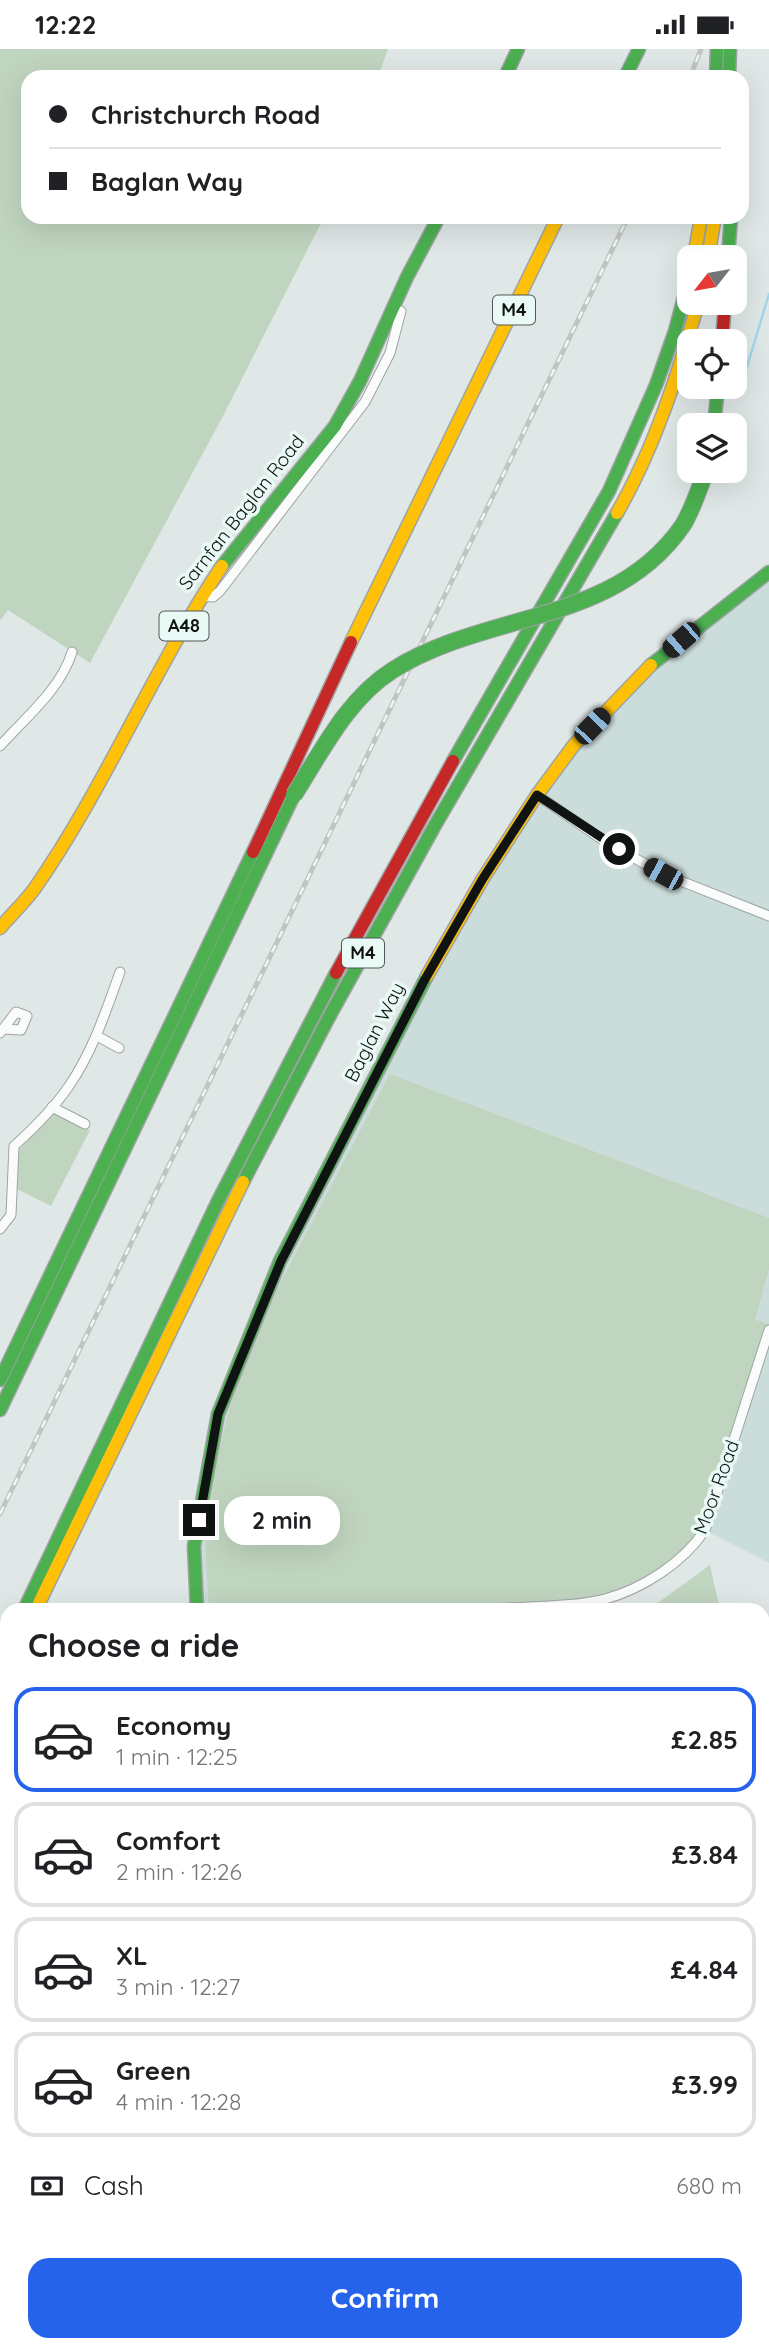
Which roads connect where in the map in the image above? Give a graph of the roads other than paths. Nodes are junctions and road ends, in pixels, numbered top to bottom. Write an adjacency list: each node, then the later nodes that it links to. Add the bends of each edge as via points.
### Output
1 (518, 49): 5 (main road)
2 (639, 49): 6 (main road)
3 (717, 49): 7 (main road)
4 (730, 49): 8 (main road)
5 (508, 70)
6 (628, 70)
7 (716, 70)
8 (729, 70)
9 (435, 224): 22 (main road, Sarnfan Baglan Road / A48, via 335,426 231,553)
10 (555, 224): 35 (main road, M4)
11 (700, 224): 14 (main road)
12 (715, 224): 15 (main road)
13 (730, 224): 16 (main road)
14 (696, 245)
15 (710, 245)
16 (729, 245)
17 (401, 311): 22 (street, via 385,366 359,412 220,591 213,597)
18 (678, 315): 37 (main road, M4, via 621,468 419,819 316,1010 218,1201)
19 (694, 315): 38 (main road, M4, via 668,401 625,499 329,1017 230,1207)
20 (702, 483): 36 (main road, bridge, via 690,514 674,537 631,578 563,610 422,654 390,671 359,699 337,728 294,795)
21 (769, 572): 25 (main road, Baglan Way, via 648,668 574,745)
22 (202, 596): 27 (main road, Sarnfan Baglan Road / A48, via 87,802 34,889)
23 (72, 652): 24 (street, via 54,686)
24 (0, 746)
25 (537, 795): 26 (street, via 663,874); 39 (main road, Baglan Way, via 424,981 281,1261 218,1414 194,1546)
26 (769, 916)
27 (0, 928)
28 (120, 972): 29 (street)
29 (97, 1036): 30 (street); 31 (street)
30 (120, 1048)
31 (52, 1107): 32 (street); 33 (street, via 14,1146 11,1215)
32 (85, 1124)
33 (0, 1229)
34 (769, 1330): 40 (street, Moor Road, via 705,1530 683,1556 637,1585 606,1598)
35 (0, 1380)
36 (0, 1410)
37 (26, 1603)
38 (39, 1603)
39 (197, 1603)
40 (554, 1603)

